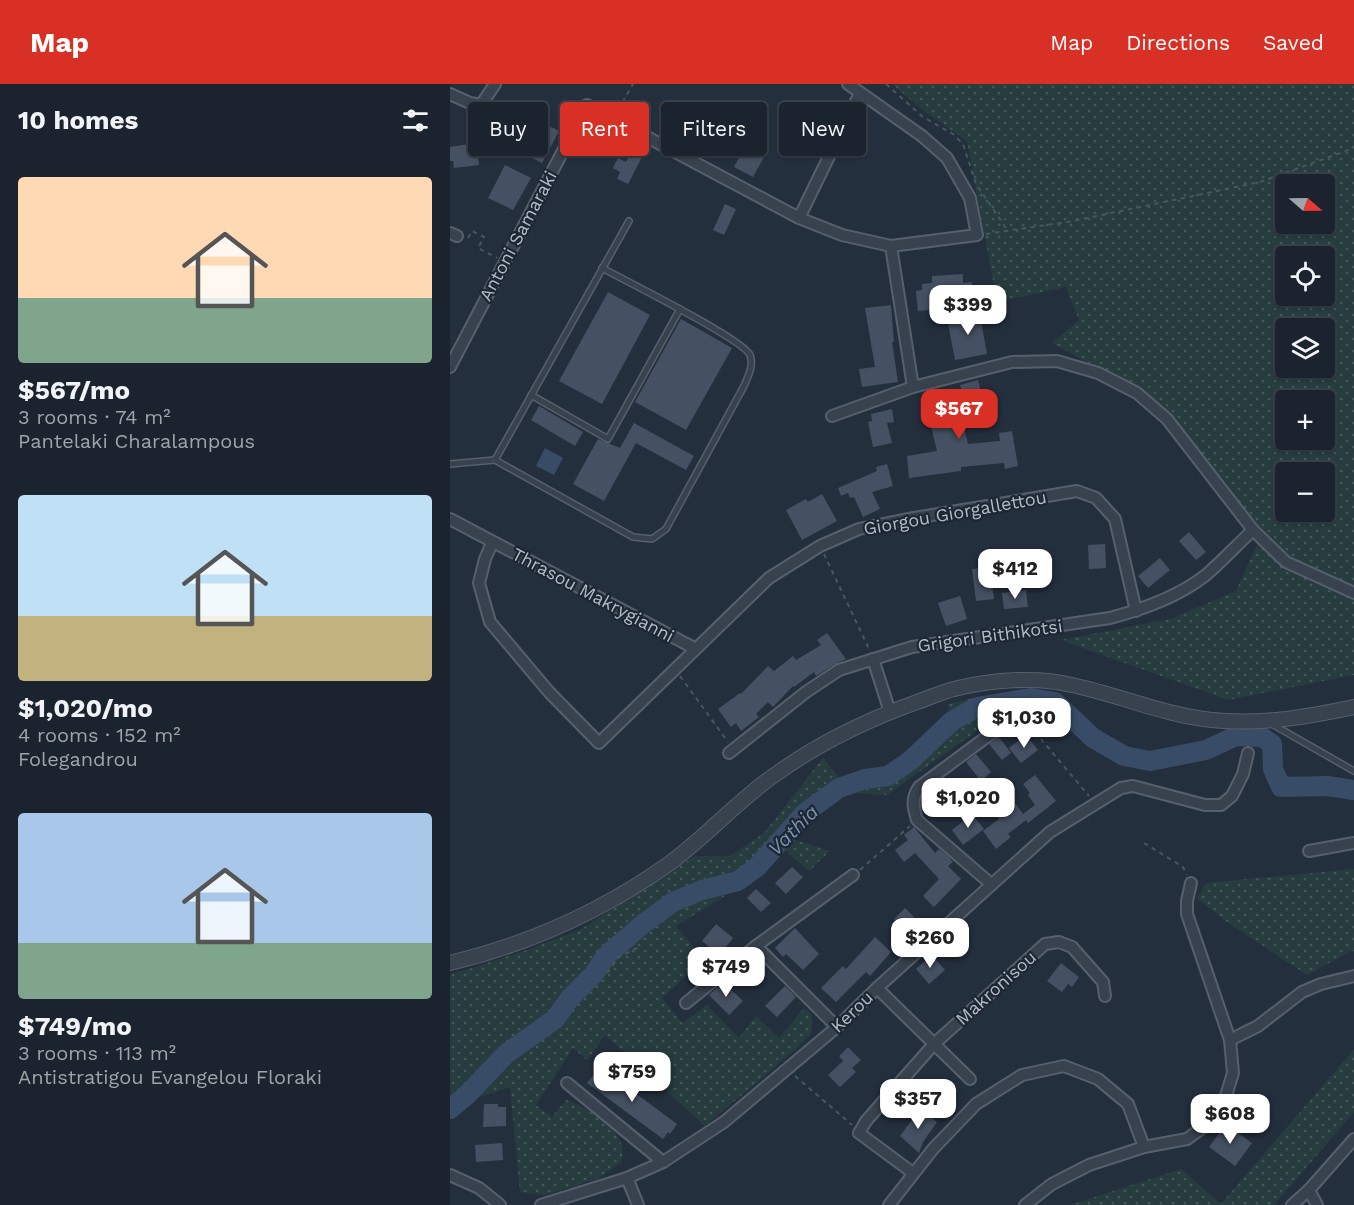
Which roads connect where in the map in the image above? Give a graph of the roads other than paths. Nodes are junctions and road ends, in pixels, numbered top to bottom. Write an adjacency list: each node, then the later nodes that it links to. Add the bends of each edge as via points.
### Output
1 (495, 84): 4 (street, via 481,105)
2 (848, 84): 3 (street)
3 (860, 93): 5 (street); 7 (street, via 947,158 970,198 977,235)
4 (450, 94)
5 (799, 218): 7 (street, via 842,236); 10 (street, Antoni Samaraki, via 587,105)
6 (629, 221): 8 (lane)
7 (891, 246): 11 (street)
8 (602, 268): 9 (lane); 12 (lane)
9 (680, 309): 12 (lane, via 608,439); 14 (lane, via 739,343 749,354 751,368 666,529 652,539 633,537)
10 (450, 367)
11 (913, 387): 13 (street); 17 (street, via 1012,362 1057,361 1098,373 1137,393 1167,419)
12 (531, 395): 14 (lane)
13 (832, 416)
14 (495, 460): 15 (lane)
15 (450, 464)
16 (450, 519): 18 (street, Thrasou Makrygianni)
17 (1253, 530): 19 (street, via 1286,562); 20 (street, Grigori Bithikotsi, via 1205,575 1173,597)
18 (492, 543): 21 (street, Thrasou Makrygianni); 21 (street, Giorgou Giorgallettou, via 479,583 490,622 549,692 599,743)
19 (1354, 593)
20 (1136, 611): 21 (street, Giorgou Giorgallettou, via 1115,519 1096,498 1077,491 860,529 820,546 768,578); 22 (street, Grigori Bithikotsi, via 912,647)
21 (694, 648)
22 (873, 659): 24 (street); 27 (street, Grigori Bithikotsi, via 839,670)
23 (1354, 707): 25 (street)
24 (890, 712): 25 (street, via 954,689 1035,681 1070,684 1211,720); 36 (street, via 825,742 775,774 671,862 620,896 515,944)
25 (1266, 721): 29 (lane)
26 (1028, 723): 34 (street, via 1013,723 996,730 914,794 912,805 917,820)
27 (731, 751)
28 (1248, 753): 34 (street, Kerou, via 1232,796 1221,805 1205,805 1133,786 1121,788 1050,832)
29 (1354, 771)
30 (1354, 843): 31 (street)
31 (1309, 851)
32 (853, 875): 35 (street)
33 (1191, 883): 42 (street, via 1187,914)
34 (991, 884): 38 (street, Kerou)
35 (756, 946): 40 (street); 41 (street)
36 (450, 963)
37 (1354, 976): 42 (street, via 1302,992 1258,1026)
38 (877, 988): 41 (street, Kerou); 43 (street)
39 (1105, 996): 43 (street, Makronisou, via 1103,982 1072,947 1059,942 1045,944)
40 (686, 1003)
41 (837, 1027): 48 (street, Kerou, via 724,1122)
42 (1230, 1040): 47 (street, via 1233,1073 1225,1099 1209,1123 1187,1138)
43 (934, 1044): 44 (street); 49 (street, Makronisou, via 859,1133)
44 (970, 1079)
45 (567, 1083): 48 (street)
46 (1354, 1139): 52 (street)
47 (1144, 1147): 49 (street, via 1128,1104 1098,1079 1064,1066 1022,1075 976,1104); 57 (street, via 1052,1184)
48 (663, 1162): 51 (street, Kerou)
49 (914, 1173): 56 (street)
50 (450, 1175): 53 (street, via 479,1188)
51 (627, 1178): 54 (street, Kerou); 55 (street)
52 (1309, 1190): 58 (street); 59 (street)
53 (500, 1205)
54 (541, 1205)
55 (638, 1205)
56 (889, 1205)
57 (1025, 1205)
58 (1292, 1205)
59 (1317, 1205)

